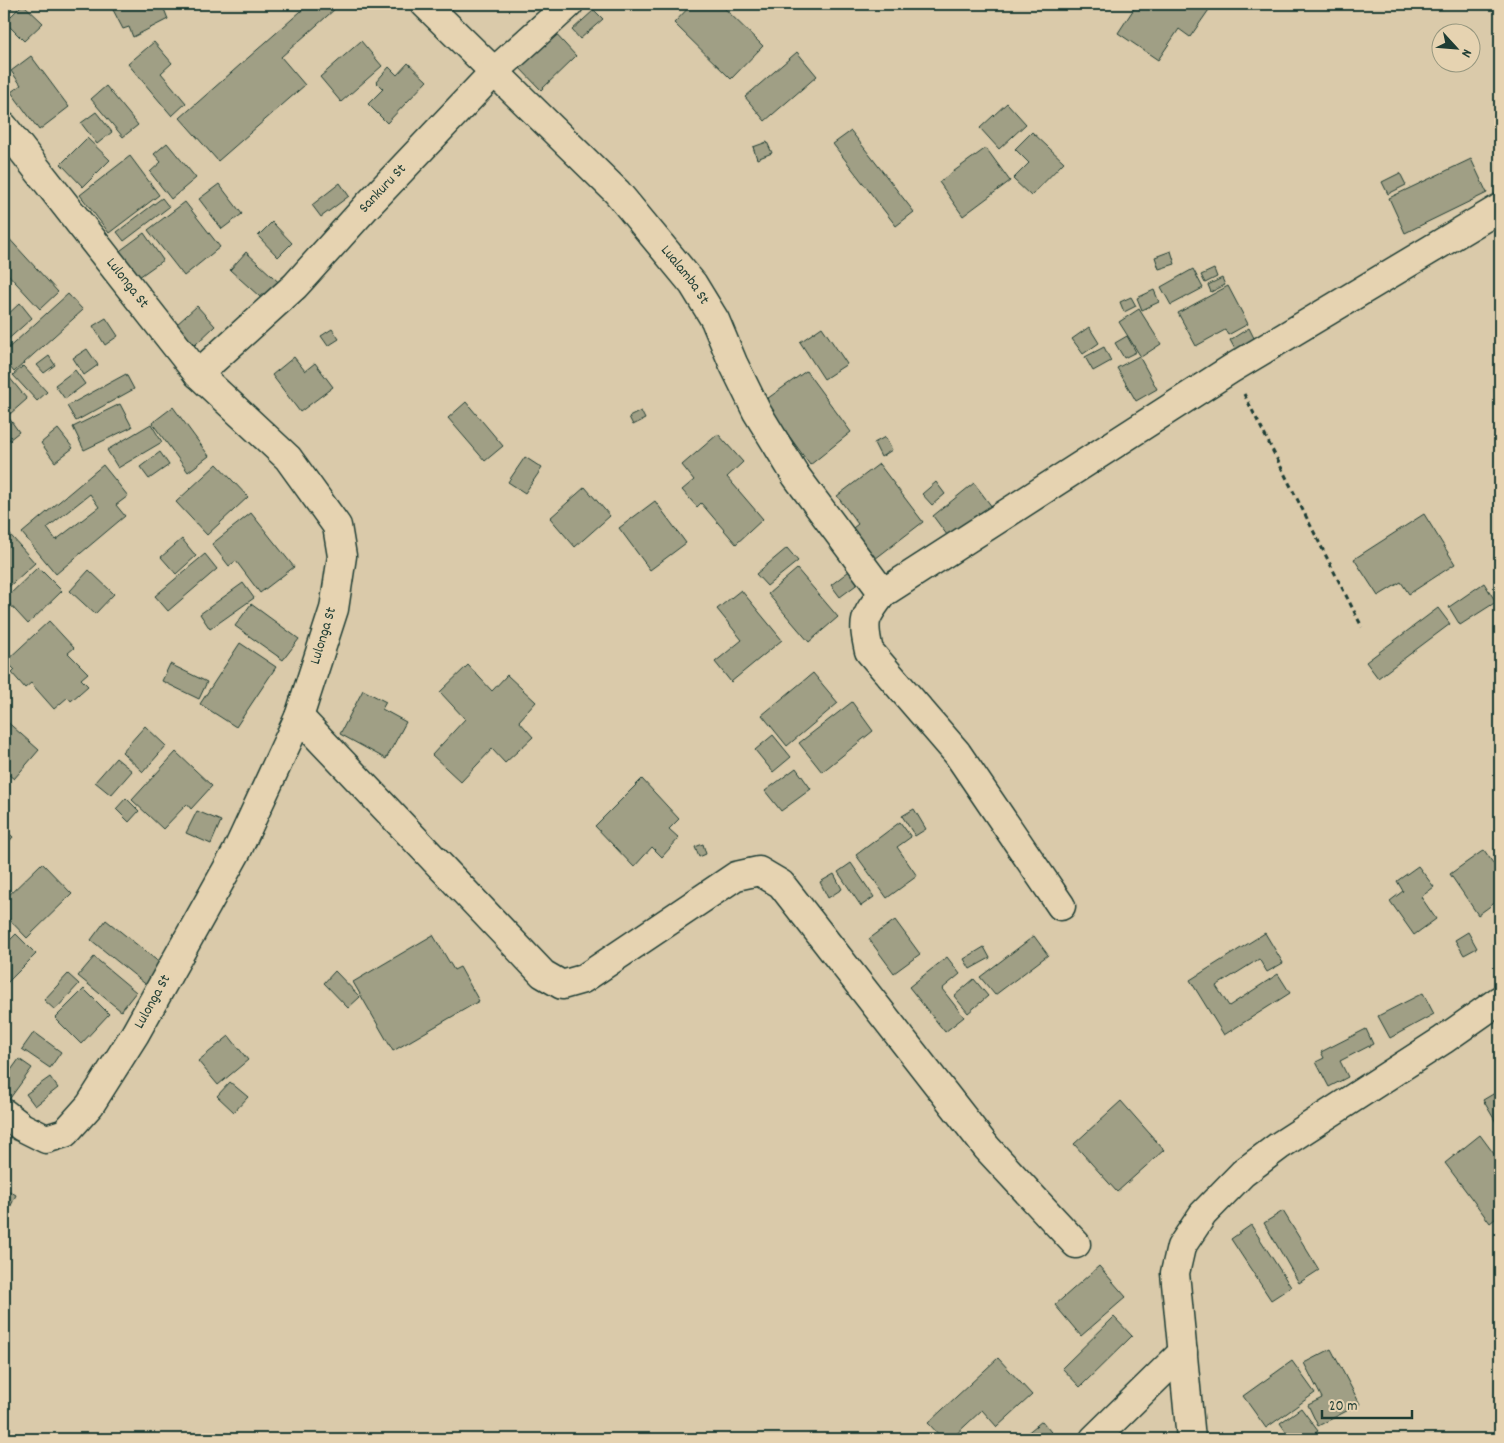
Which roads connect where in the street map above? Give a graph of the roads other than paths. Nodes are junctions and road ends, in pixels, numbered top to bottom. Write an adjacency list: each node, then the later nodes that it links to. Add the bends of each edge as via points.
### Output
1 (425, 4): 3 (street, Lualamba St)
2 (569, 4): 3 (street, Sankuru St)
3 (495, 71): 6 (street, Sankuru St, via 295,286); 7 (street, Lualamba St, via 617,192 693,284 715,320 757,412 796,476)
4 (4, 127): 6 (street, Lulonga St)
5 (1500, 208): 7 (street, via 1232,369)
6 (198, 374): 8 (street, Lulonga St, via 288,458 337,526 342,556 334,609)
7 (883, 593): 9 (street, via 868,613 864,630 869,651 957,753)
8 (299, 717): 11 (street, Lulonga St, via 237,851 135,1034 90,1105 65,1132 46,1139 22,1128); 12 (street, via 543,974 562,985 583,979 736,876 759,871 781,884 987,1148)
9 (1061, 906)
10 (1500, 1000): 13 (street, via 1279,1146 1243,1173 1203,1214 1181,1247 1175,1273)
11 (4, 1113)
12 (1076, 1244)
13 (1182, 1352): 14 (street); 15 (street)
14 (1094, 1439)
15 (1191, 1439)

